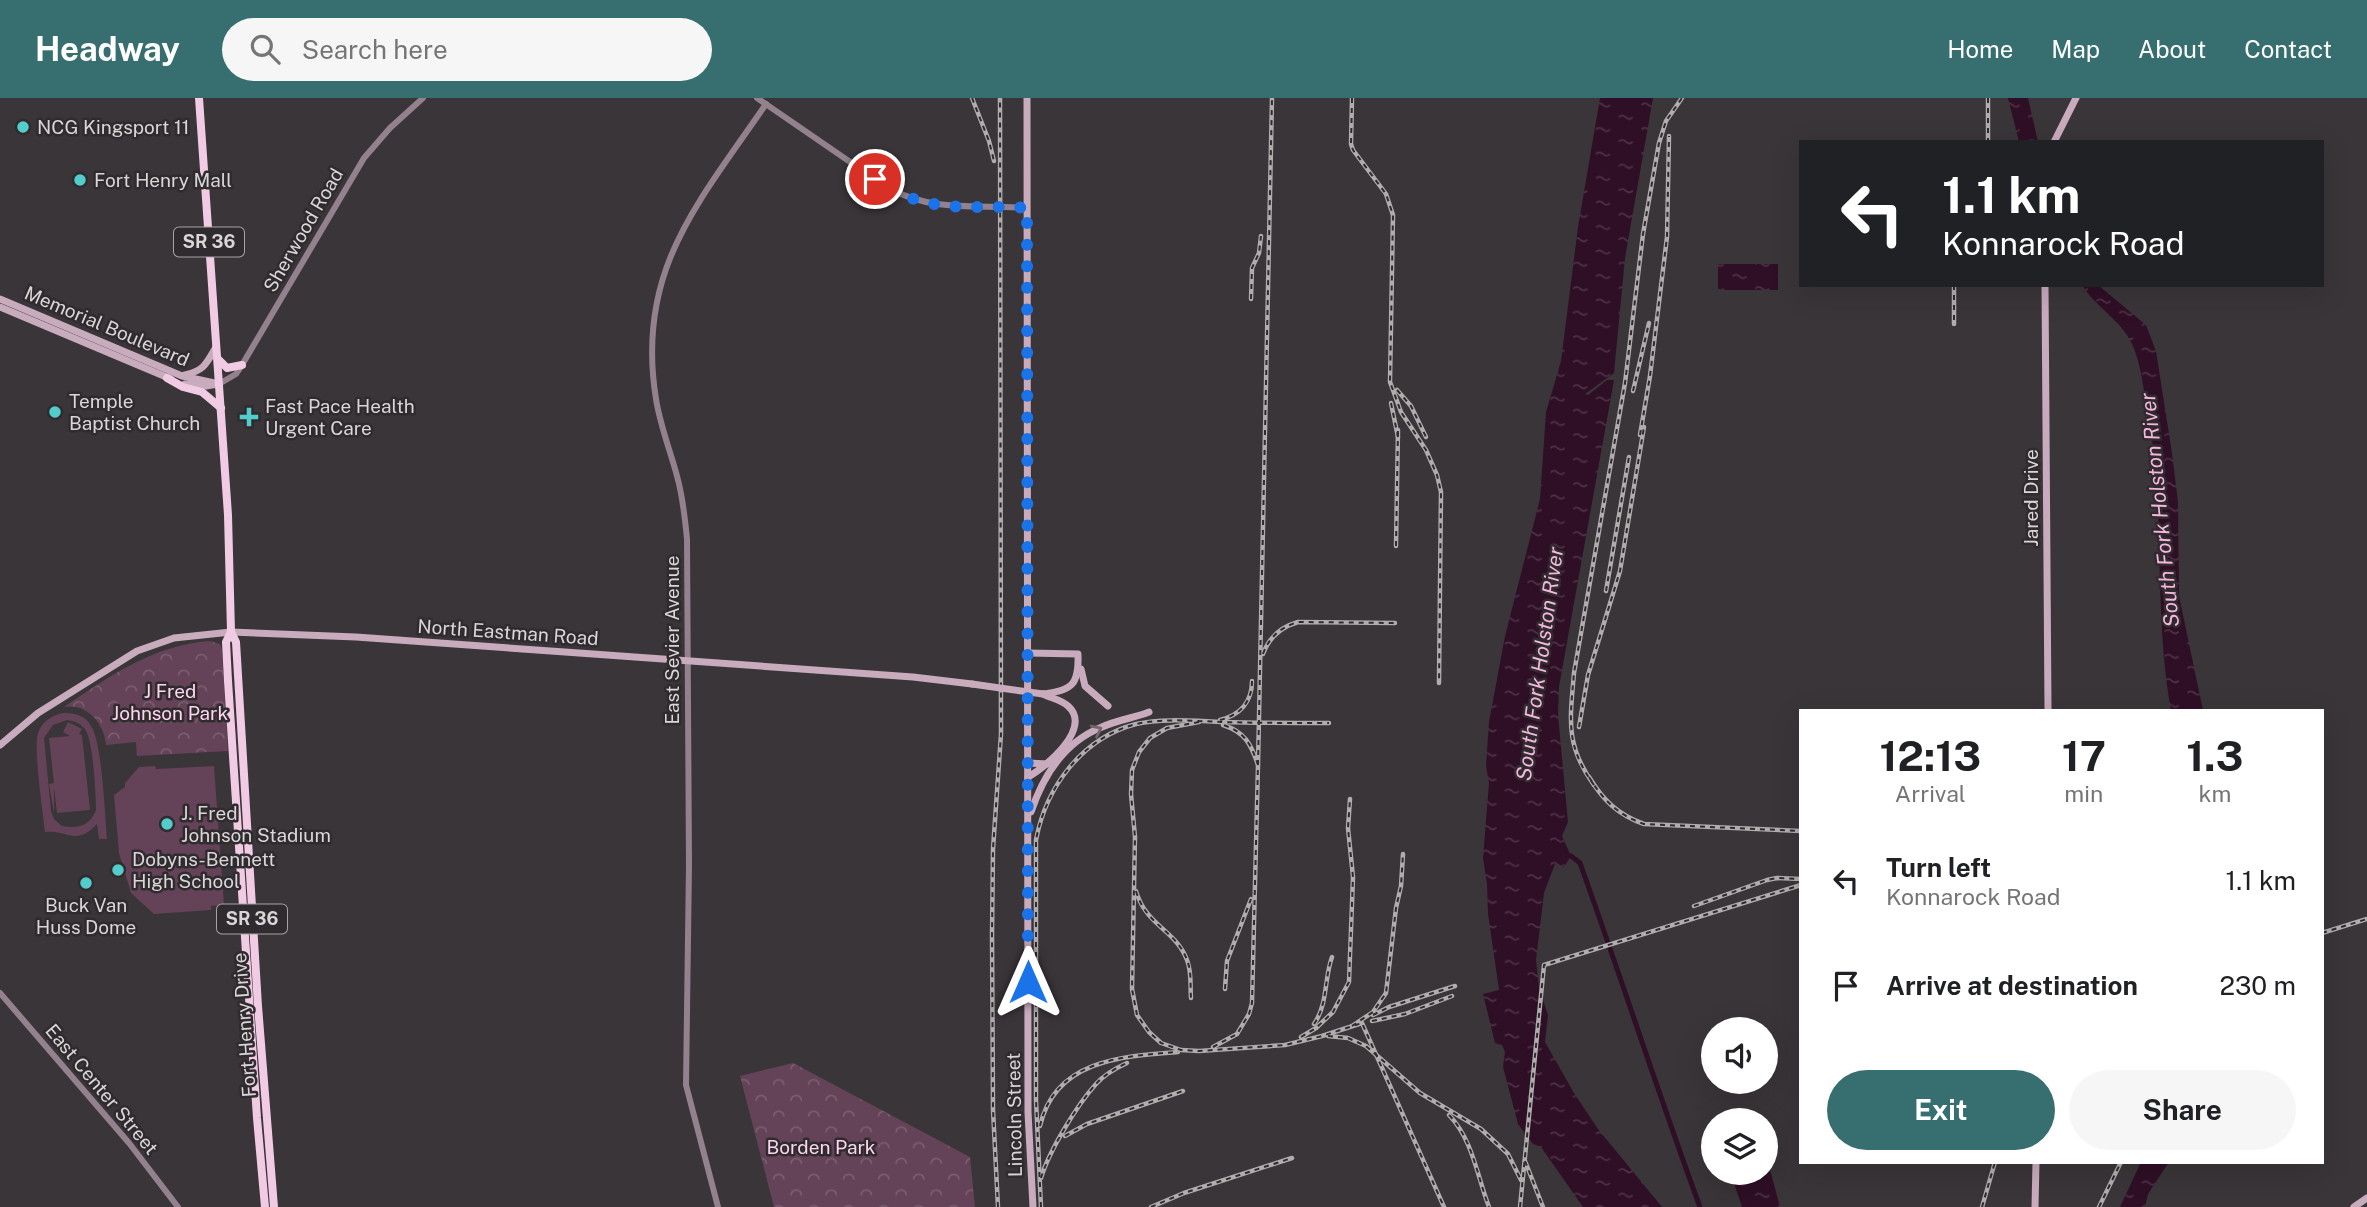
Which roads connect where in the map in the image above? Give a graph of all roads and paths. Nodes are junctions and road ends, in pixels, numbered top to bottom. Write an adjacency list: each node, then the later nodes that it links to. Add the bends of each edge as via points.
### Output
1 (199, 98): 13 (main road, Fort Henry Drive / SR 36)
2 (423, 98): 15 (street, Sherwood Road, via 364,158)
3 (757, 98): 6 (street)
4 (1027, 98): 8 (main road, Lincoln Street)
5 (2075, 99): 7 (main road)
6 (766, 104): 8 (street, via 906,197 939,206); 23 (street, East Sevier Avenue, via 686,221 668,261 656,308 652,344 655,393 685,517)
7 (2055, 140)
8 (1027, 208): 21 (main road, Lincoln Street)
9 (2045, 287): 26 (main road, Jared Drive)
10 (0, 299): 12 (main road, Memorial Boulevard)
11 (0, 307): 12 (main road, Memorial Boulevard)
12 (38, 319): 16 (main road, Memorial Boulevard); 17 (main road, Memorial Boulevard)
13 (216, 347): 14 (main road, Fort Henry Drive / SR 36); 16 (main road, via 203,368)
14 (217, 358): 15 (main road, via 227,368); 18 (main road, Fort Henry Drive / SR 36)
15 (242, 365): 18 (street, Sherwood Road)
16 (182, 376): 18 (main road, Memorial Boulevard)
17 (167, 378): 18 (main road, Memorial Boulevard, via 192,386); 19 (main road, via 202,393)
18 (219, 384): 19 (main road, Fort Henry Drive / SR 36)
19 (220, 408): 20 (main road, Fort Henry Drive / SR 36)
20 (230, 632): 23 (main road, North Eastman Road); 28 (main road, North Eastman Road, via 182,636 146,647 56,701); 37 (main road, Fort Henry Drive / SR 36, via 226,642 228,681); 38 (main road, Fort Henry Drive / SR 36, via 236,642)
21 (1028, 653): 22 (main road); 29 (main road, Lincoln Street)
22 (1078, 657): 24 (main road, via 1076,679 1069,687); 25 (main road, via 1085,686)
23 (688, 661): 24 (main road, North Eastman Road, bridge, via 913,677); 39 (street, East Sevier Avenue, via 686,1085)
24 (1043, 694): 30 (main road, via 1067,705 1076,723 1070,738)
25 (1108, 706)
26 (2048, 709)
27 (1149, 712): 32 (main road, one-way to 27, via 1043,781 1066,752 1101,727)
28 (0, 745)
29 (1028, 763): 30 (main road); 31 (main road, Lincoln Street)
30 (1047, 764): 31 (main road)
31 (1028, 777): 32 (main road, Lincoln Street)
32 (1028, 820): 40 (main road, Lincoln Street, via 1028,1112)
33 (0, 993): 36 (street, East Center Street)
34 (2036, 1164): 41 (main road)
35 (2367, 1198): 42 (main road)
36 (178, 1207)
37 (265, 1207)
38 (274, 1207)
39 (718, 1207)
40 (1033, 1207)
41 (2035, 1207)
42 (2354, 1207)

